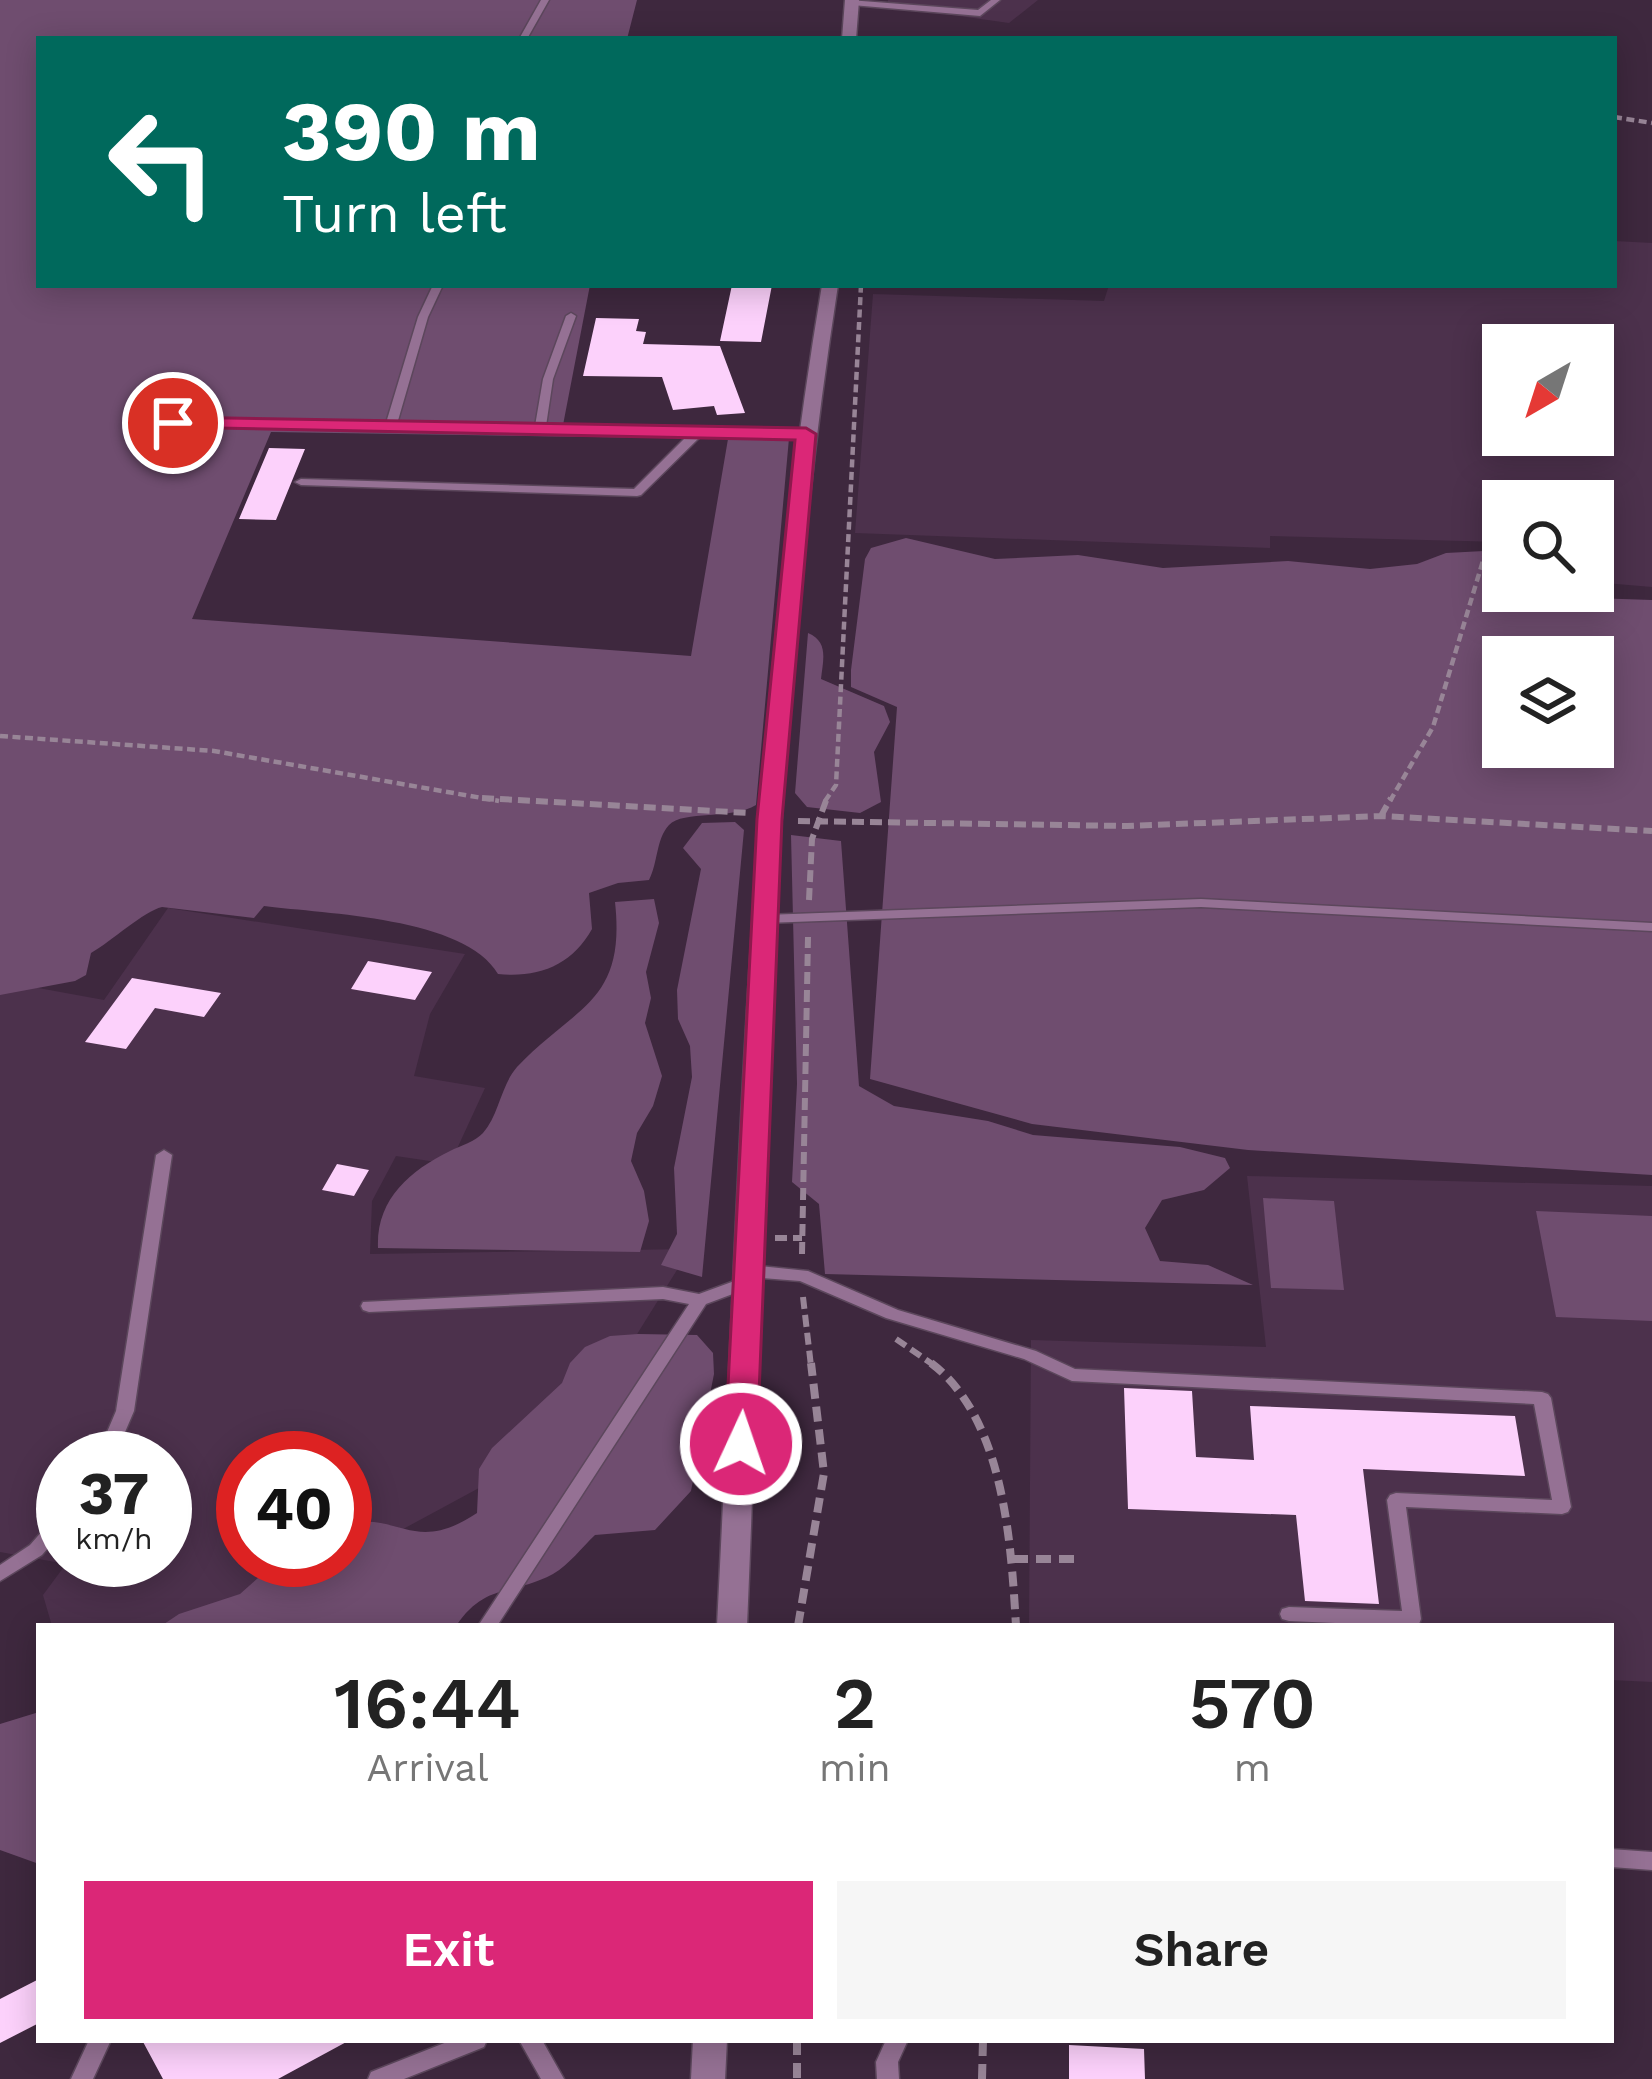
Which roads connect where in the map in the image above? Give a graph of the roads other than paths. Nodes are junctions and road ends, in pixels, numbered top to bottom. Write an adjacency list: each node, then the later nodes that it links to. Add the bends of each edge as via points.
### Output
1 (545, 0): 4 (lane)
2 (996, 0): 3 (lane, via 980,13)
3 (852, 1): 5 (street)
4 (525, 36)
5 (848, 36)
6 (437, 288): 10 (lane)
7 (830, 288): 13 (street)
8 (571, 316): 11 (lane)
9 (173, 423): 10 (lane)
10 (391, 427): 11 (lane)
11 (540, 429): 12 (lane)
12 (698, 433): 13 (lane); 14 (lane, via 637,493)
13 (806, 434): 15 (street)
14 (301, 482)
15 (765, 919): 16 (lane, via 1201,903); 18 (street)
16 (1652, 926)
17 (164, 1155): 21 (lane)
18 (749, 1277): 19 (lane); 24 (lane, via 802,1275 1072,1375 1542,1398 1562,1507 1396,1500 1412,1619); 26 (street)
19 (700, 1300): 20 (lane, via 663,1293); 25 (lane)
20 (369, 1306)
21 (117, 1431)
22 (36, 1550): 23 (lane)
23 (0, 1574)
24 (1289, 1614)
25 (489, 1623)
26 (732, 1623)
27 (1614, 1858): 28 (lane)
28 (1652, 1861)
29 (99, 2043): 34 (lane)
30 (469, 2043): 35 (lane)
31 (532, 2043): 36 (lane)
32 (710, 2043): 37 (street)
33 (896, 2043): 38 (lane)
34 (82, 2079)
35 (379, 2079)
36 (553, 2079)
37 (708, 2079)
38 (888, 2079)

